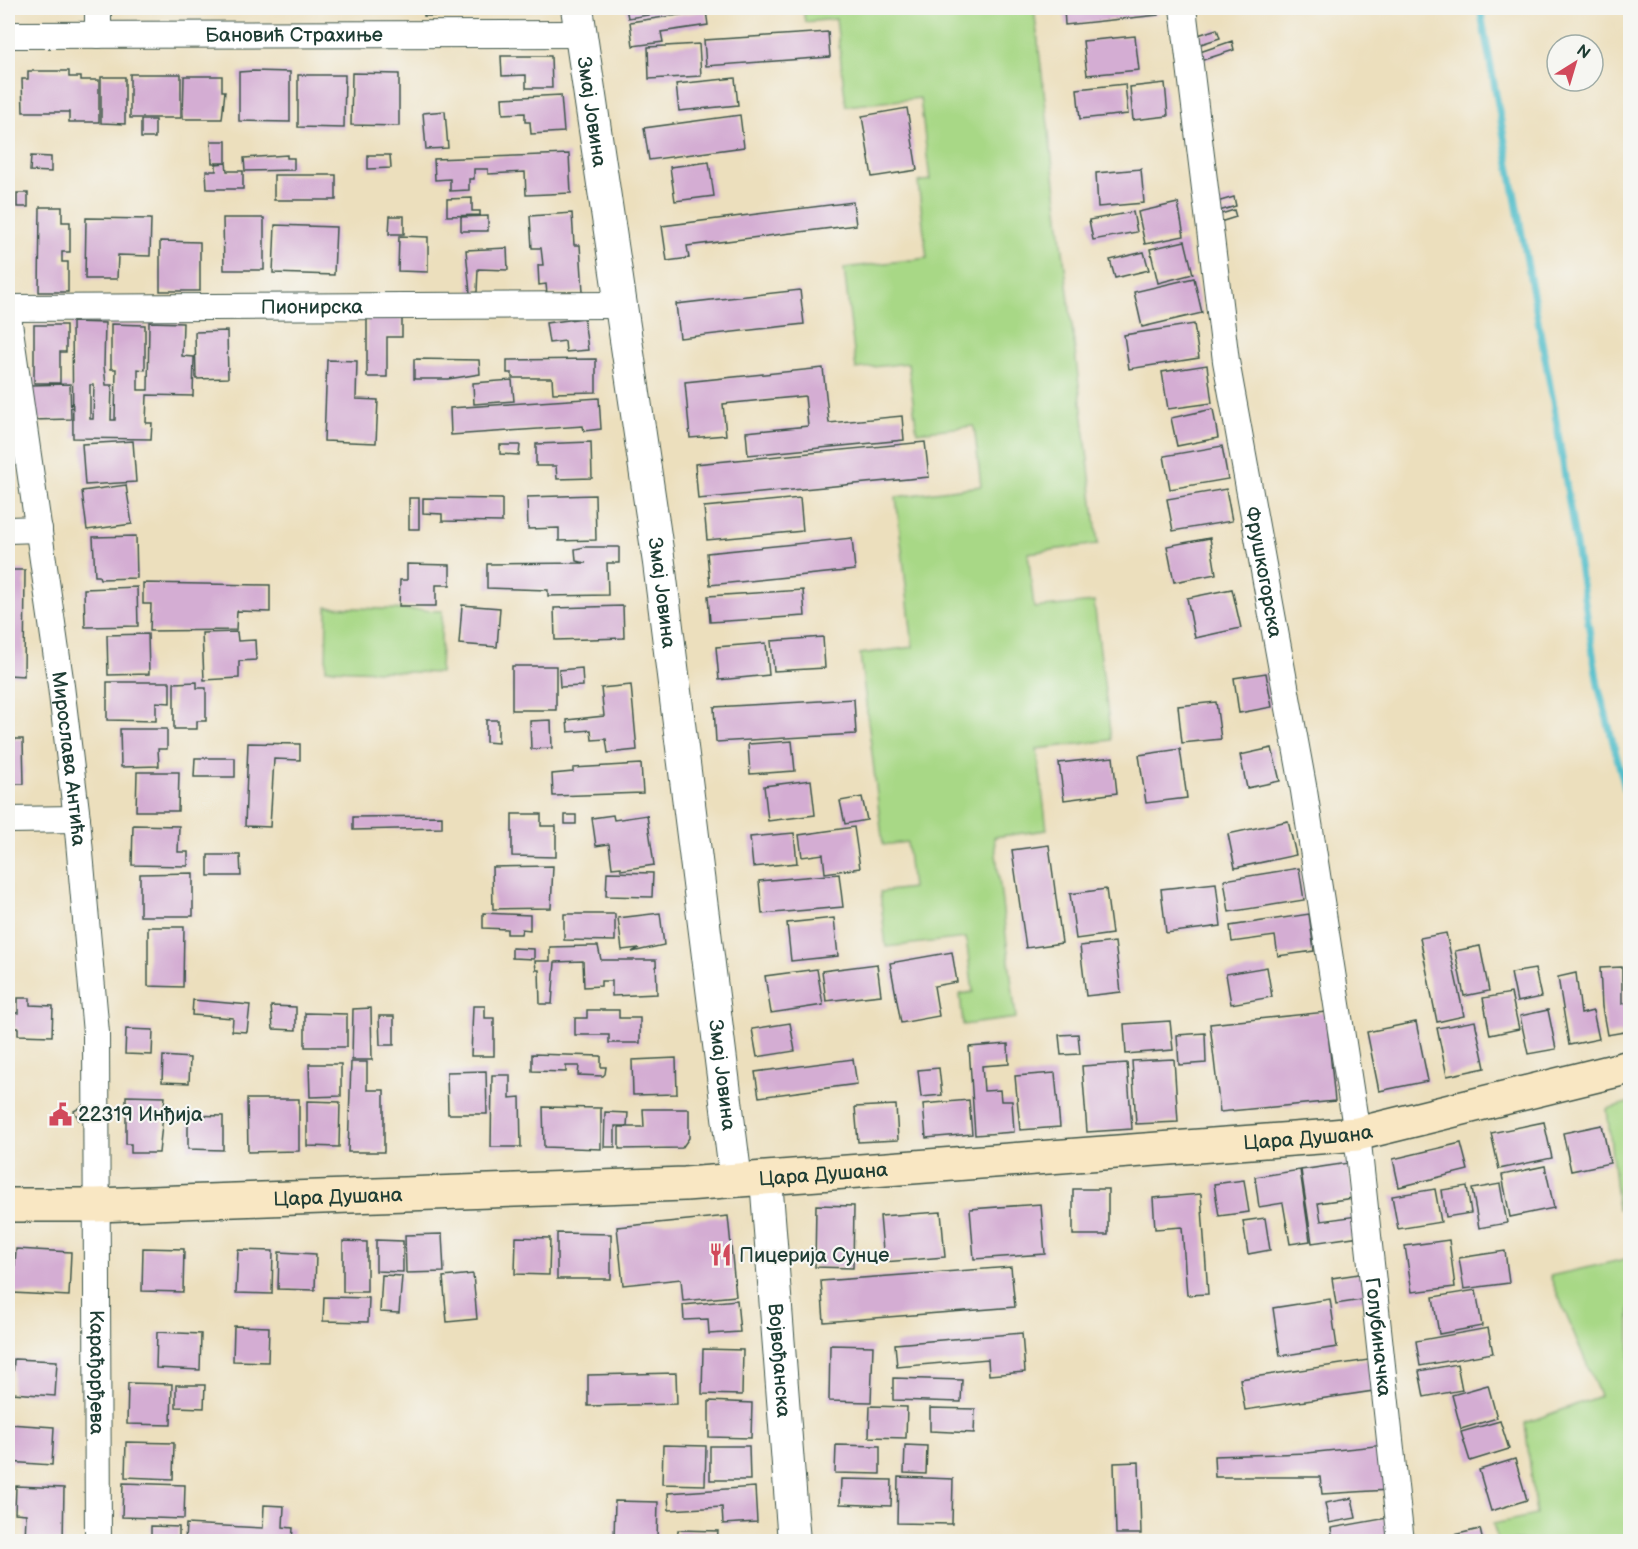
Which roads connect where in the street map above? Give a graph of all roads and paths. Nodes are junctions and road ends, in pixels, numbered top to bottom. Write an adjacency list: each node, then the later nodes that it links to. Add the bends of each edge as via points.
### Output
1 (98, 8): 5 (street)
2 (1183, 8): 14 (street, Фрушкогорска, via 1226,361 1304,791)
3 (579, 21): 5 (street, Бановић Страхиње); 6 (street, Змај Јовина)
4 (8, 35): 5 (street, Бановић Страхиње)
5 (98, 35)
6 (619, 305): 7 (street, Пионирска); 15 (street, Змај Јовина)
7 (8, 308)
8 (8, 316): 9 (street, Мирослава Антића)
9 (39, 529): 10 (street); 11 (street, Мирослава Антића)
10 (8, 530)
11 (77, 819): 12 (street); 17 (street, Мирослава Антића, via 96,1033)
12 (8, 820)
13 (1630, 1067): 14 (main road, Цара Душана)
14 (1357, 1134): 15 (main road, Цара Душана); 20 (street, Голубиначка)
15 (751, 1180): 17 (main road, Цара Душана); 19 (street, Војвођанска)
16 (8, 1205): 17 (main road, Цара Душана)
17 (96, 1205): 18 (street, Карађорђева)
18 (98, 1542)
19 (794, 1542)
20 (1401, 1542)

